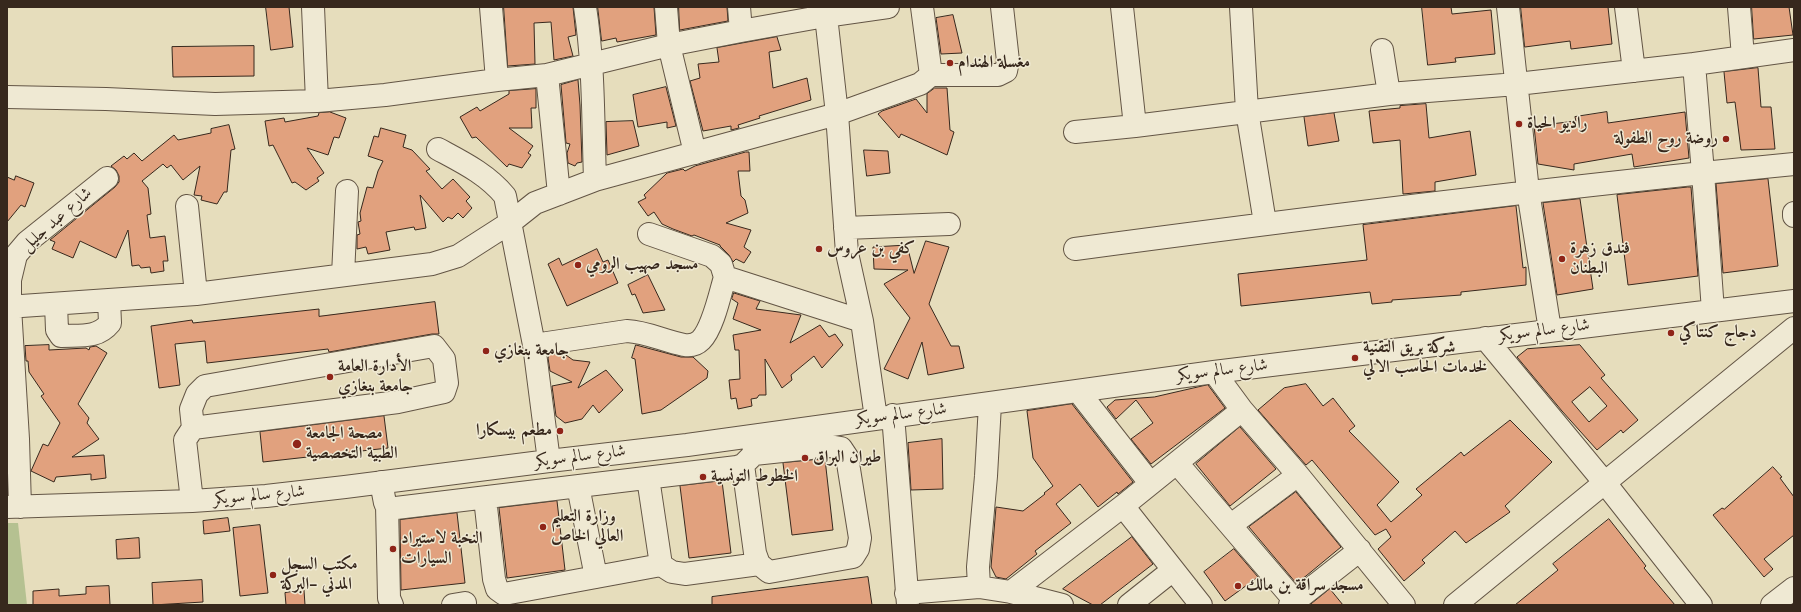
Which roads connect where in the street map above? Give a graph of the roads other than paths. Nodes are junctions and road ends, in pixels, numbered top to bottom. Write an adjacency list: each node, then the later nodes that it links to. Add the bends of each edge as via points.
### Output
1 (313, 7): 29 (street)
2 (491, 7): 25 (street)
3 (585, 7): 21 (street)
4 (666, 7): 16 (street)
5 (739, 7): 15 (street)
6 (888, 7): 14 (street)
7 (922, 7): 24 (street)
8 (1002, 7): 24 (street, via 1008,61 1006,71 998,75)
9 (1122, 7): 32 (street)
10 (1241, 7): 30 (street)
11 (1508, 7): 26 (street)
12 (1626, 7): 22 (street)
13 (1739, 7): 19 (street)
14 (825, 11): 15 (street); 31 (street)
15 (741, 31): 16 (street)
16 (669, 45): 21 (street); 35 (street)
17 (1382, 50): 27 (street)
18 (1794, 50): 19 (street)
19 (1744, 57): 20 (street)
20 (1694, 64): 22 (street); 37 (street)
21 (591, 65): 23 (street); 39 (street)
22 (1634, 70): 26 (street)
23 (547, 75): 25 (street); 42 (street)
24 (931, 75): 31 (street, via 920,84)
25 (497, 80): 29 (street, via 431,90)
26 (1517, 84): 27 (street); 41 (street)
27 (1389, 94): 30 (street)
28 (7, 97): 29 (street, via 215,104)
29 (317, 101)
30 (1247, 111): 32 (street); 45 (street)
31 (837, 114): 35 (street); 47 (street)
32 (1135, 126): 33 (street)
33 (1075, 132)
34 (438, 149): 44 (street, via 495,183 505,196)
35 (695, 153): 39 (street)
36 (1794, 164): 37 (street)
37 (1702, 172): 41 (street); 57 (street)
38 (107, 178): 56 (street, شارع عبد جليل, via 27,242 16,255 10,280)
39 (594, 180): 42 (street)
40 (347, 191): 50 (street)
41 (1528, 191): 45 (street); 60 (street)
42 (559, 194): 44 (street, via 535,203)
43 (187, 206): 52 (street)
44 (511, 222): 50 (street, via 458,256 445,261); 62 (street)
45 (1265, 223): 49 (street)
46 (948, 224): 47 (street)
47 (845, 228): 58 (street, via 847,253)
48 (649, 234): 51 (street, via 712,256 721,264)
49 (1075, 249)
50 (343, 275): 52 (street)
51 (725, 277): 58 (street); 62 (street, via 709,325 701,340 693,345 627,331)
52 (196, 294): 53 (street)
53 (109, 300): 55 (street); 55 (street, via 110,323 97,334 61,336 57,330)
54 (1794, 301): 57 (street, شارع سالم سويكر)
55 (56, 304): 56 (street)
56 (9, 307): 69 (street, شارع عبد جليل)
57 (1713, 310): 60 (street, شارع سالم سويكر)
58 (862, 321): 67 (street)
59 (1794, 328): 77 (street)
60 (1550, 330): 61 (street, شارع سالم سويكر)
61 (1485, 338): 63 (street, شارع سالم سويكر); 77 (street)
62 (534, 345): 71 (street)
63 (1214, 372): 64 (street, شارع سالم سويكر); 66 (street)
64 (1078, 391): 65 (street, شارع سالم سويكر); 76 (street)
65 (990, 404): 67 (street, شارع سالم سويكر); 90 (street, via 978,567)
66 (1242, 410): 72 (street); 73 (street)
67 (885, 417): 70 (street, شارع سالم سويكر); 93 (street)
68 (193, 428): 68 (street, via 191,409 197,394 206,386 434,346 444,358 447,383 444,392 398,402); 80 (street, via 185,440)
69 (13, 438): 83 (street, شارع عبد جليل)
70 (750, 452): 71 (street, شارع سالم سويكر, via 687,445); 74 (street); 87 (street, via 755,554); 87 (street, via 829,446 841,448 847,457 860,538 853,557 769,572)
71 (549, 461): 75 (street, شارع سالم سويكر)
72 (1177, 463): 76 (street); 84 (street)
73 (1298, 474): 84 (street); 85 (street)
74 (648, 478): 78 (street); 86 (street)
75 (381, 482): 80 (street, شارع سالم سويكر, via 266,496); 81 (street)
76 (1150, 483): 82 (street)
77 (1605, 483): 100 (street); 101 (street)
78 (578, 486): 79 (street); 89 (street)
79 (485, 498): 81 (street, via 396,508); 89 (street, via 494,579 497,589 504,594)
80 (192, 501): 83 (street, شارع سالم سويكر)
81 (387, 505): 95 (street, via 389,598)
82 (1123, 506): 88 (street); 92 (street)
83 (13, 507)
84 (1231, 525): 94 (street)
85 (1360, 550): 94 (street); 99 (street)
86 (661, 564): 87 (street, via 672,572 685,574); 89 (street)
87 (759, 564)
88 (1173, 570): 97 (street); 98 (street)
89 (596, 577)
90 (979, 587): 92 (street); 93 (street)
91 (1794, 588): 102 (street)
92 (1011, 592): 96 (street)
93 (907, 599)
94 (1293, 603)
95 (392, 605)
96 (1062, 605)
97 (1128, 605)
98 (1201, 605)
99 (1404, 605)
100 (1455, 605)
101 (1701, 605)
102 (1772, 605)

